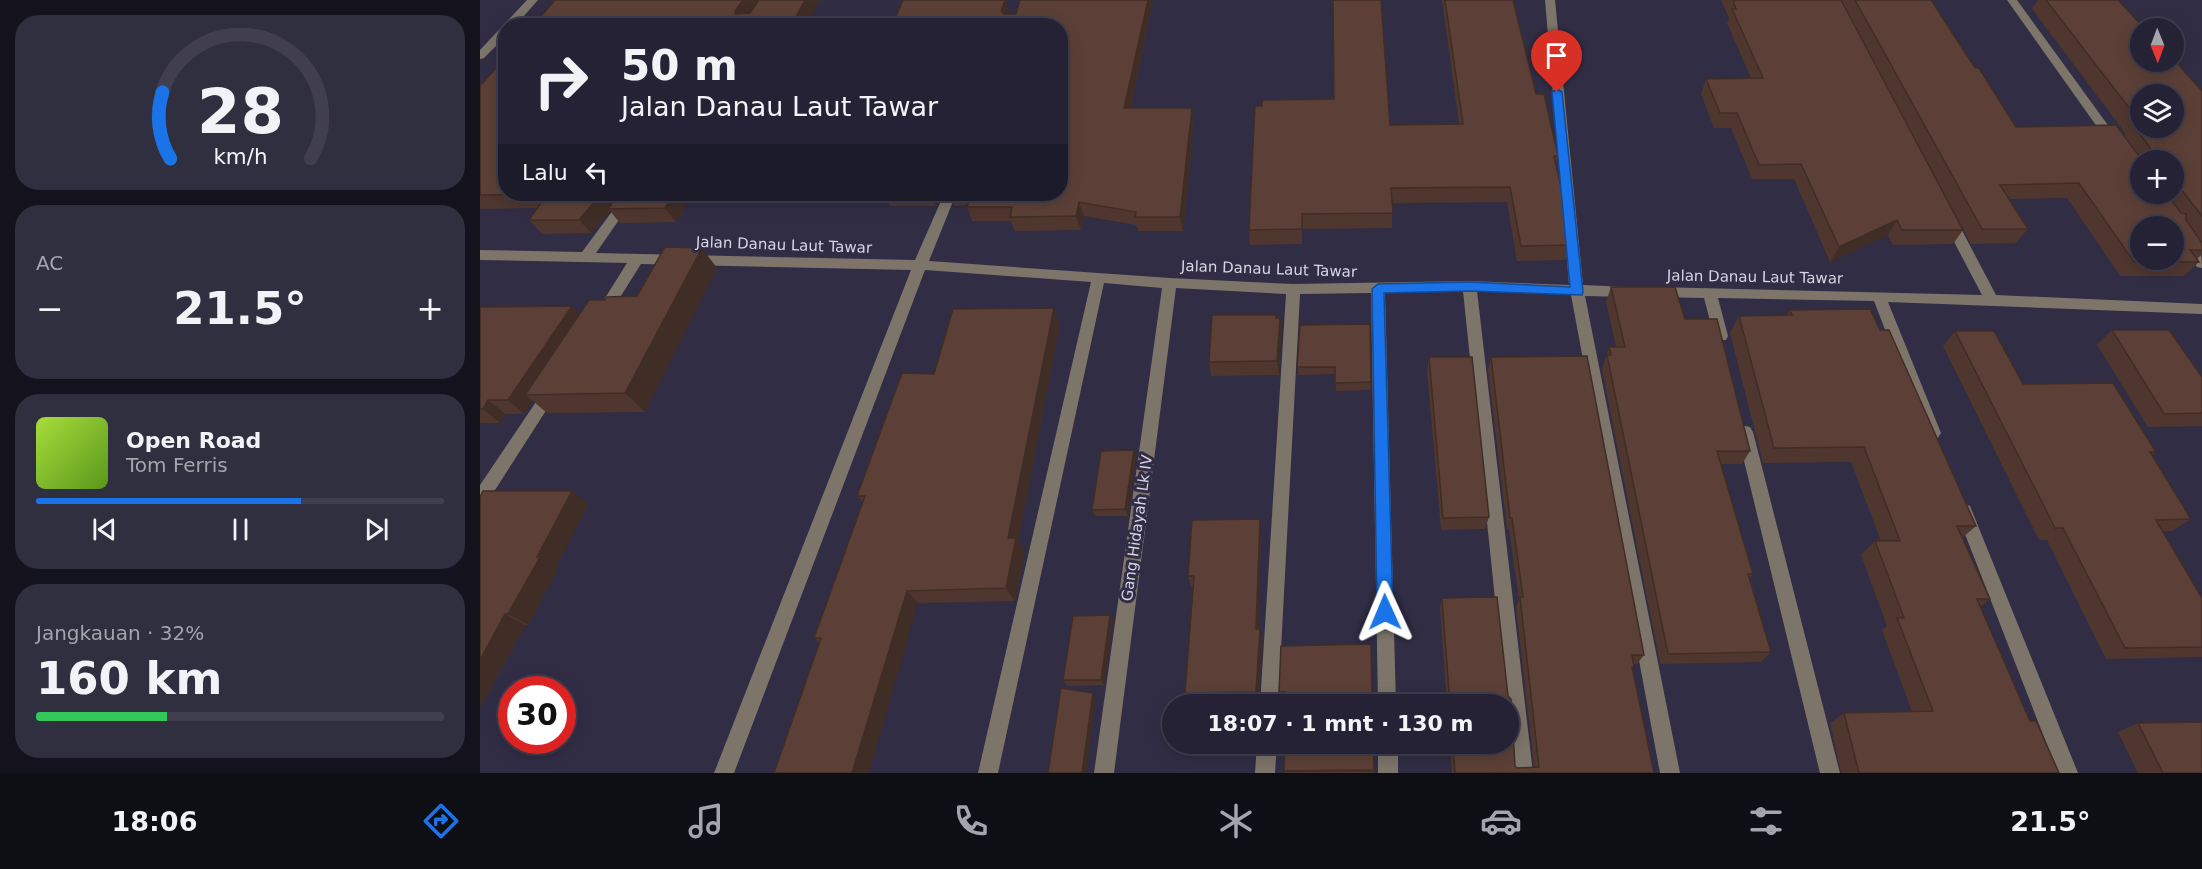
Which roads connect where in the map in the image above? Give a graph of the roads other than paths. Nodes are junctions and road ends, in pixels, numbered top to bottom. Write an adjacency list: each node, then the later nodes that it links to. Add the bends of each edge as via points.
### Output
1 (532, 0): 4 (street)
2 (1550, 0): 22 (street)
3 (2012, 0): 7 (street)
4 (516, 18)
5 (498, 37): 6 (street)
6 (480, 56)
7 (2120, 150)
8 (626, 201): 13 (street)
9 (947, 201): 16 (street)
10 (1943, 208): 25 (street)
11 (2184, 238): 15 (street)
12 (480, 255): 13 (street, Jalan Danau Laut Tawar)
13 (586, 257): 14 (street, Jalan Danau Laut Tawar)
14 (638, 258): 16 (street, Jalan Danau Laut Tawar); 27 (street)
15 (2202, 263)
16 (920, 265): 17 (street, Jalan Danau Laut Tawar); 38 (street)
17 (1099, 278): 18 (street, Jalan Danau Laut Tawar); 39 (street)
18 (1170, 283): 20 (street, Jalan Danau Laut Tawar); 40 (street, Gang Hidayah Lk IV)
19 (1469, 286): 21 (street, Jalan Danau Laut Tawar); 22 (street, Jalan Danau Laut Tawar); 43 (street)
20 (1293, 289): 21 (street, Jalan Danau Laut Tawar); 34 (street)
21 (1378, 289): 35 (street)
22 (1577, 292): 23 (street, Jalan Danau Laut Tawar); 44 (street)
23 (1710, 293): 24 (street, Jalan Danau Laut Tawar); 28 (street)
24 (1879, 296): 25 (street, Jalan Danau Laut Tawar); 31 (street)
25 (1992, 302): 26 (street, Jalan Danau Laut Tawar)
26 (2202, 309)
27 (594, 325)
28 (1724, 350)
29 (562, 374): 33 (street)
30 (1742, 419): 45 (street)
31 (1941, 451)
32 (1958, 496): 46 (street)
33 (480, 499)
34 (1270, 694)
35 (1387, 694)
36 (1266, 754): 41 (street)
37 (1388, 754): 42 (street)
38 (723, 773)
39 (988, 773)
40 (1104, 773)
41 (1265, 773)
42 (1388, 773)
43 (1523, 773)
44 (1670, 773)
45 (1830, 773)
46 (2068, 773)

